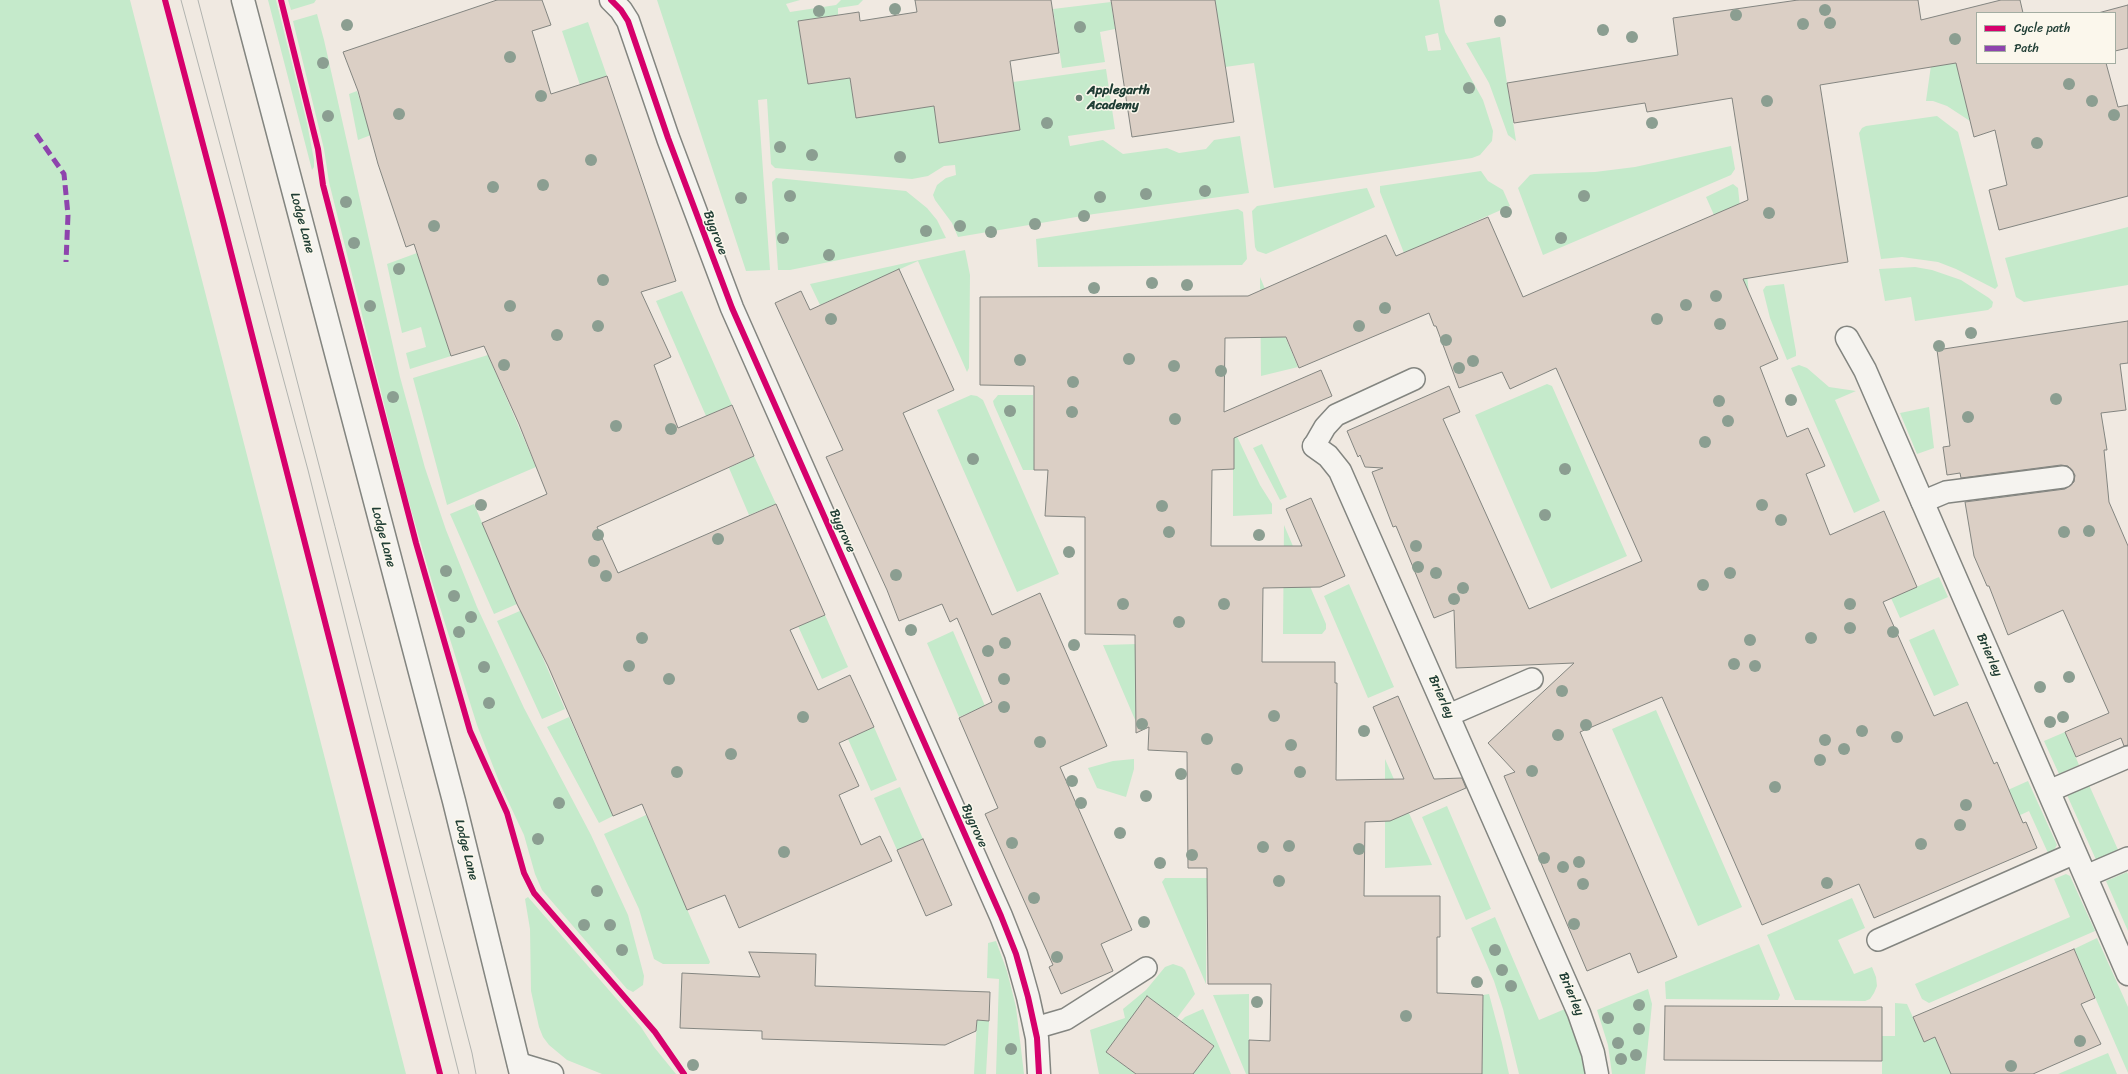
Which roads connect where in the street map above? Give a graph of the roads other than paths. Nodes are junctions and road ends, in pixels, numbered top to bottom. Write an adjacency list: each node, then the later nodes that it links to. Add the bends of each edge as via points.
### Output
1 (243, 0): 19 (street, Lodge Lane, via 454,800)
2 (611, 0): 18 (street, Bygrove, via 628,21 686,187 732,308 1001,916 1023,976)
3 (1847, 338): 7 (street, Brierley, via 1865,370)
4 (1414, 379): 5 (lane, Brierley, via 1336,415 1324,427)
5 (1314, 446): 9 (street, Brierley, via 1328,456 1340,471)
6 (2063, 476): 7 (lane, via 1946,492)
7 (1922, 502): 11 (street, Brierley)
8 (1532, 679): 9 (lane)
9 (1449, 715): 22 (street, Brierley, via 1579,1013 1593,1053)
10 (2128, 757): 11 (lane)
11 (2049, 791): 12 (street, Brierley)
12 (2075, 853): 14 (street, Brierley); 15 (lane)
13 (2128, 858): 14 (lane)
14 (2086, 876): 17 (street, Brierley)
15 (1878, 940)
16 (1146, 968): 18 (lane, via 1073,1015)
17 (2127, 968)
18 (1035, 1028): 21 (street, Bygrove)
19 (520, 1069): 20 (street)
20 (552, 1074)
21 (1039, 1074)
22 (1597, 1074)

